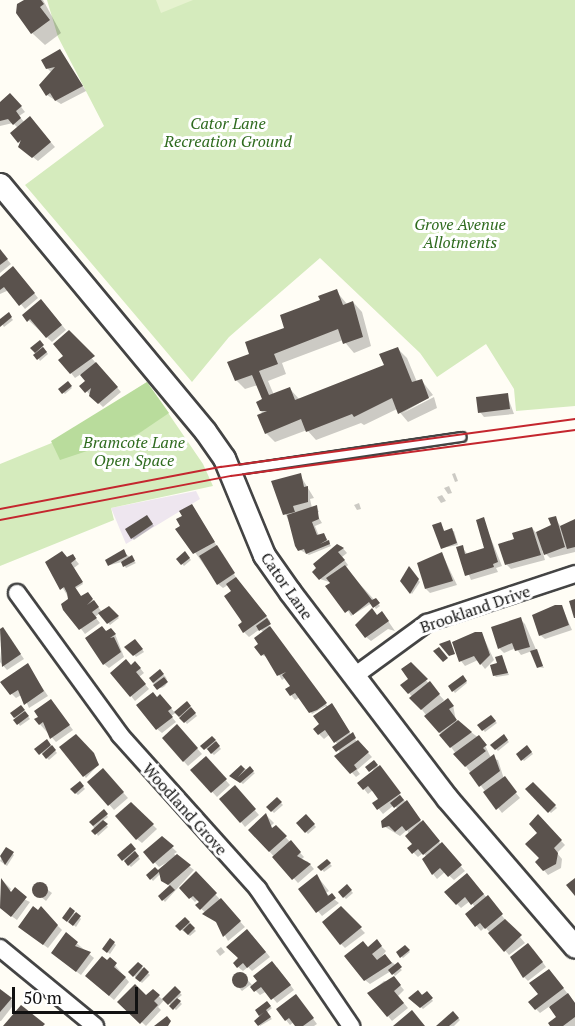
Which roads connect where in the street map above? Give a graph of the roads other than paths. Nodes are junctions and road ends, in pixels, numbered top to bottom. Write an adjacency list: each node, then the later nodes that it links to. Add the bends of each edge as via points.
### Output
1 (3, 193): 3 (street, Cator Lane, via 175,393 217,446)
2 (462, 437): 3 (lane)
3 (230, 471): 6 (street, Cator Lane, via 264,555)
4 (575, 574): 6 (street, Brookland Drive, via 427,624)
5 (17, 593): 10 (street, Woodland Grove, via 120,735 258,889)
6 (353, 677): 8 (street, Cator Lane, via 447,798)
7 (0, 948): 9 (street)
8 (575, 948)
9 (95, 1026)
10 (351, 1026)

